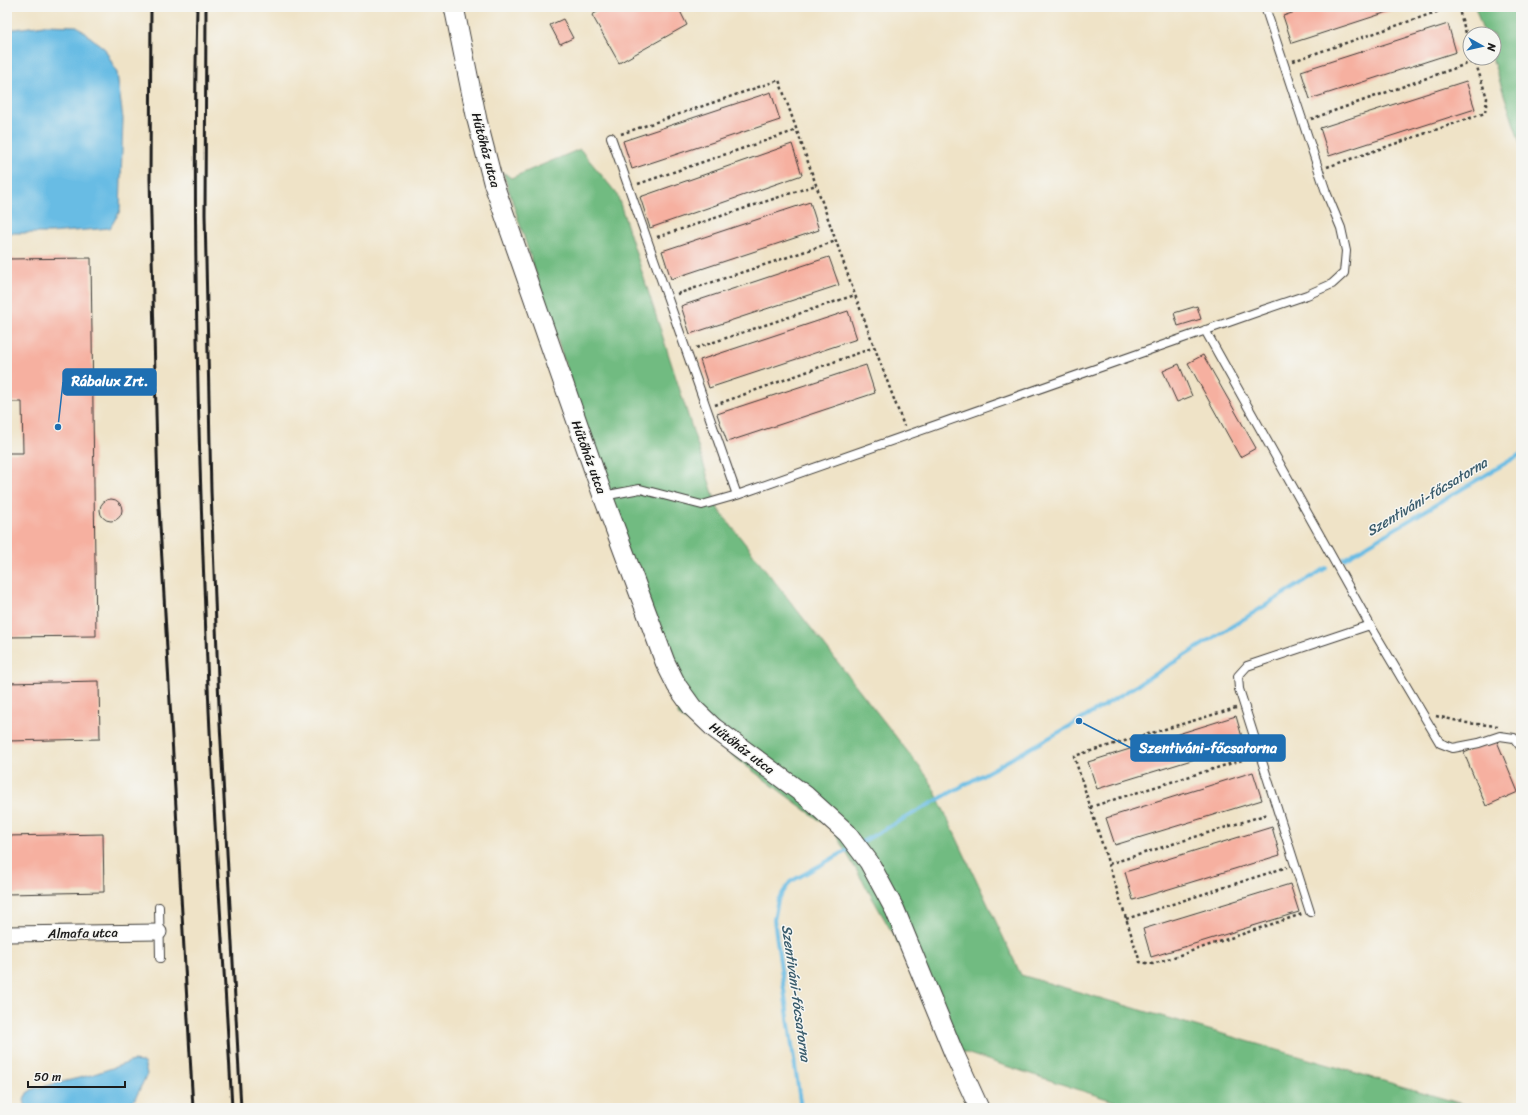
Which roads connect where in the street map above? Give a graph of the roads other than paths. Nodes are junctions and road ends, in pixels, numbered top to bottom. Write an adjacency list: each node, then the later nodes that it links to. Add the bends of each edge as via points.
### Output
1 (454, 7): 6 (street, Hűtőház utca, via 477,120 493,182)
2 (1265, 7): 4 (lane, via 1341,228 1346,251 1344,272 1332,284 1307,295)
3 (611, 137): 5 (lane)
4 (1205, 330): 5 (lane); 7 (lane)
5 (737, 495): 6 (lane, via 702,505 640,489)
6 (603, 496): 14 (street, Hűtőház utca, via 665,662 678,686 692,707 714,728 806,796 847,833 869,862 894,910)
7 (1370, 625): 8 (lane, via 1440,742 1454,748 1500,736 1514,738); 10 (lane, via 1247,666 1238,676 1239,689)
8 (1521, 747)
9 (159, 907): 11 (lane)
10 (1310, 912)
11 (160, 932): 12 (street, Almafa utca); 13 (lane)
12 (7, 934)
13 (160, 958)
14 (979, 1108)

